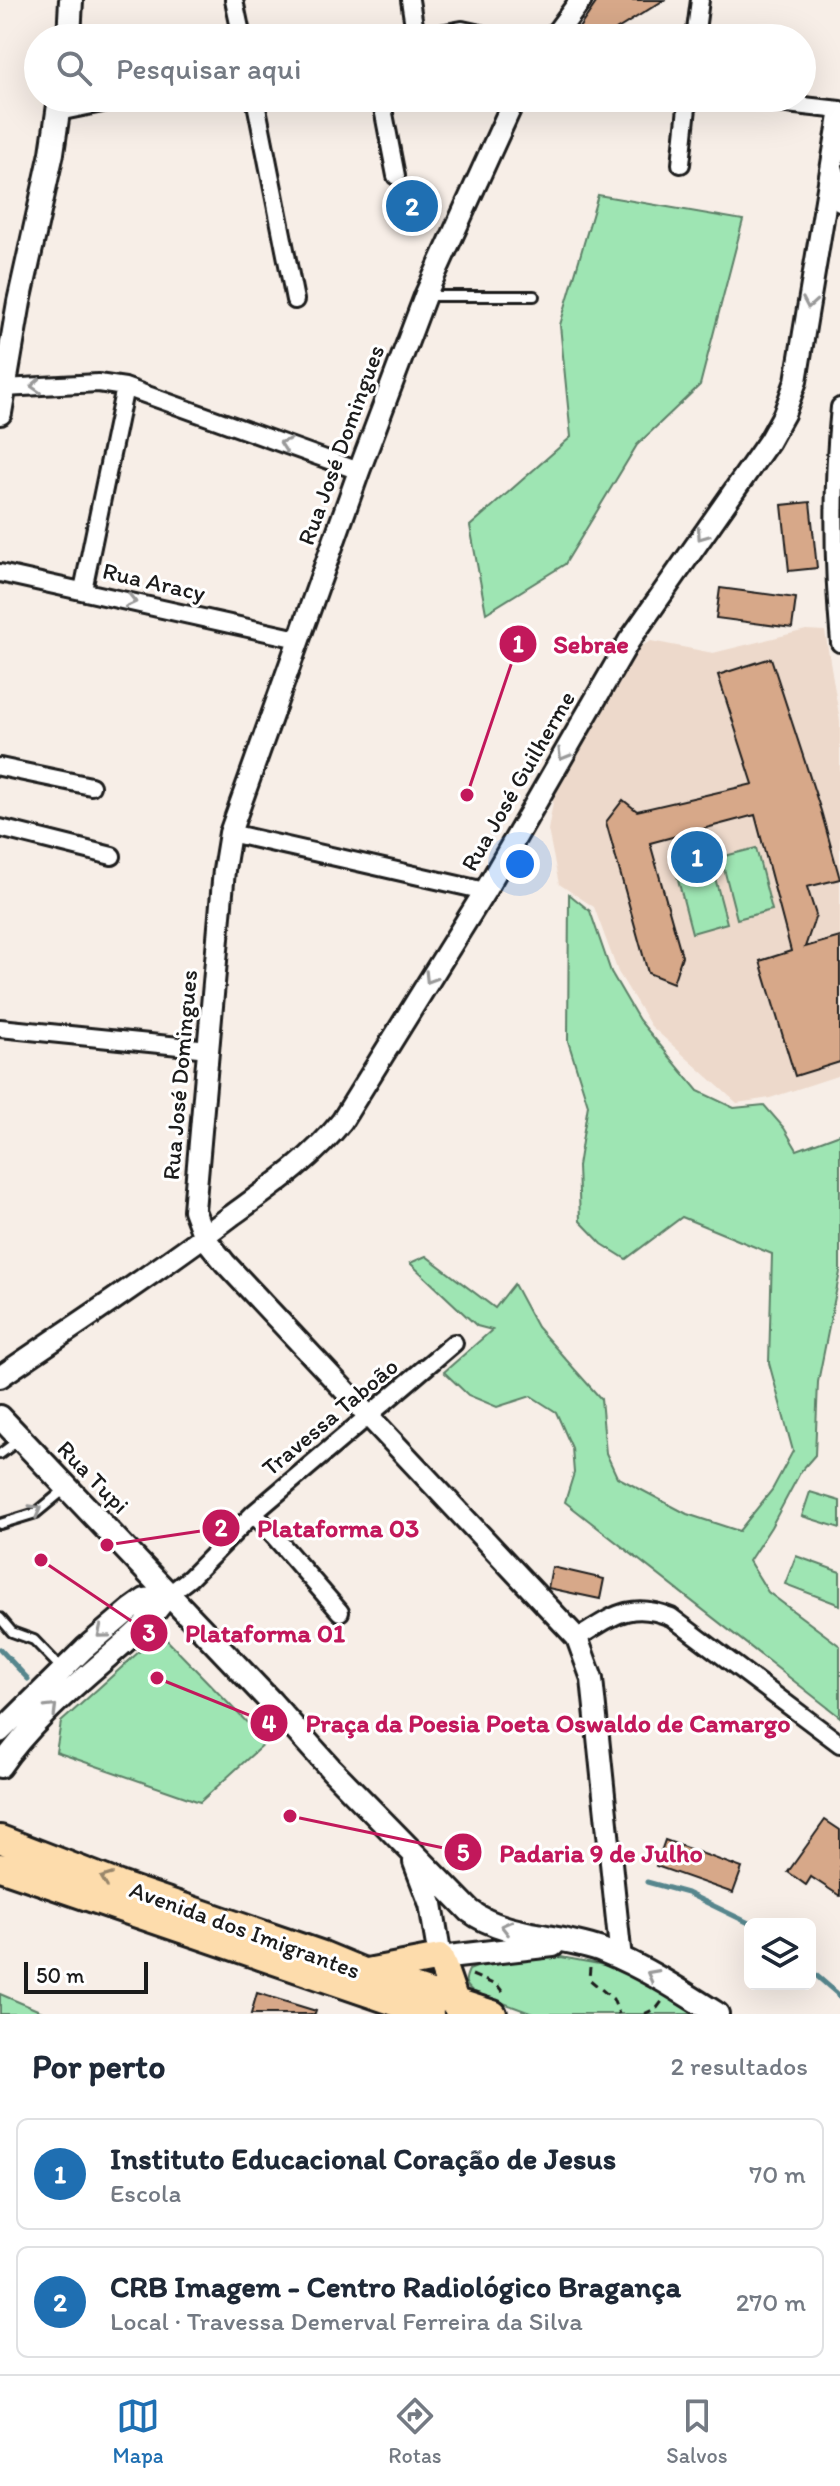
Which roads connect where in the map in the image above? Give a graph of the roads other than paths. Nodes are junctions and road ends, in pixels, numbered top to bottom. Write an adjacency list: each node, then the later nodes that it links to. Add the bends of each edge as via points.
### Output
1 (71, 0): 6 (main road)
2 (234, 0): 7 (street)
3 (410, 0): 8 (street)
4 (581, 0): 9 (street)
5 (700, 0): 10 (street)
6 (70, 24)
7 (239, 24)
8 (414, 24)
9 (563, 24)
10 (697, 24)
11 (816, 110): 17 (street)
12 (58, 112): 26 (main road)
13 (258, 112): 24 (street)
14 (384, 112): 20 (street)
15 (509, 112): 22 (street, Rua José Domingues)
16 (687, 112): 18 (street)
17 (840, 113): 19 (street, Rua José Guilherme)
18 (681, 164)
19 (834, 164): 21 (street); 39 (street, Rua José Guilherme, one-way to 39, via 796,381 784,414 629,641)
20 (396, 176)
21 (840, 203)
22 (425, 296): 23 (lane); 29 (street, Rua José Domingues)
23 (534, 296)
24 (295, 300)
25 (125, 387): 26 (street, one-way to 26, via 98,383); 29 (street, one-way to 25); 31 (street)
26 (4, 388): 28 (main road)
27 (840, 407): 33 (street, via 834,573)
28 (0, 413)
29 (359, 471): 32 (street, Rua José Domingues)
30 (0, 573): 31 (street, Rua Aracy)
31 (83, 590): 32 (street, Rua Aracy, one-way to 32)
32 (298, 639): 37 (street, Rua José Domingues)
33 (840, 643)
34 (0, 767): 35 (street)
35 (91, 786)
36 (0, 828): 38 (street)
37 (230, 833): 39 (street); 41 (street, Rua José Domingues)
38 (112, 856)
39 (485, 891): 42 (street, Rua José Guilherme, one-way to 42, via 342,1121 302,1163)
40 (0, 1028): 41 (street)
41 (209, 1049): 42 (street, Rua José Domingues, via 194,1210)
42 (204, 1237): 44 (street, Rua José Guilherme); 45 (street, Rua José Domingues)
43 (454, 1343): 45 (street, Travessa Taboão)
44 (0, 1377)
45 (370, 1415): 50 (street, Travessa Taboão); 55 (street, Rua José Domingues)
46 (0, 1417): 47 (main road, Rua Tupi)
47 (21, 1439): 48 (lane); 49 (main road, Rua Tupi)
48 (0, 1454)
49 (67, 1488): 51 (lane, one-way to 49, via 36,1513); 52 (main road, Rua Tupi)
50 (254, 1513): 52 (street, Travessa Taboão); 53 (street)
51 (0, 1524)
52 (168, 1595): 56 (street, via 152,1617); 61 (main road, Rua Tupi)
53 (340, 1612)
54 (0, 1618): 56 (lane, via 12,1632 34,1640)
55 (577, 1638): 58 (street, via 619,1613 638,1608 662,1613); 65 (street, Rua José Domingues, via 592,1679)
56 (70, 1676): 57 (street); 59 (street, one-way to 56)
57 (0, 1732)
58 (840, 1744)
59 (0, 1767)
60 (0, 1839): 66 (main road, Avenida dos Imigrantes, one-way to 60)
61 (411, 1851): 63 (main road, Rua Tupi, one-way to 61, via 479,1918); 64 (main road, Rua Tupi, via 431,1904)
62 (0, 1867): 69 (main road, Avenida dos Imigrantes)
63 (586, 1954): 64 (main road, via 536,1946); 65 (main road, Rua Tupi)
64 (440, 1958): 66 (main road); 68 (main road)
65 (621, 1959): 70 (main road, Rua Tupi, one-way to 65)
66 (364, 1972): 68 (main road, Avenida dos Imigrantes)
67 (500, 2006): 68 (main road, Avenida dos Imigrantes)
68 (457, 2008)
69 (430, 2014)
70 (717, 2014)

